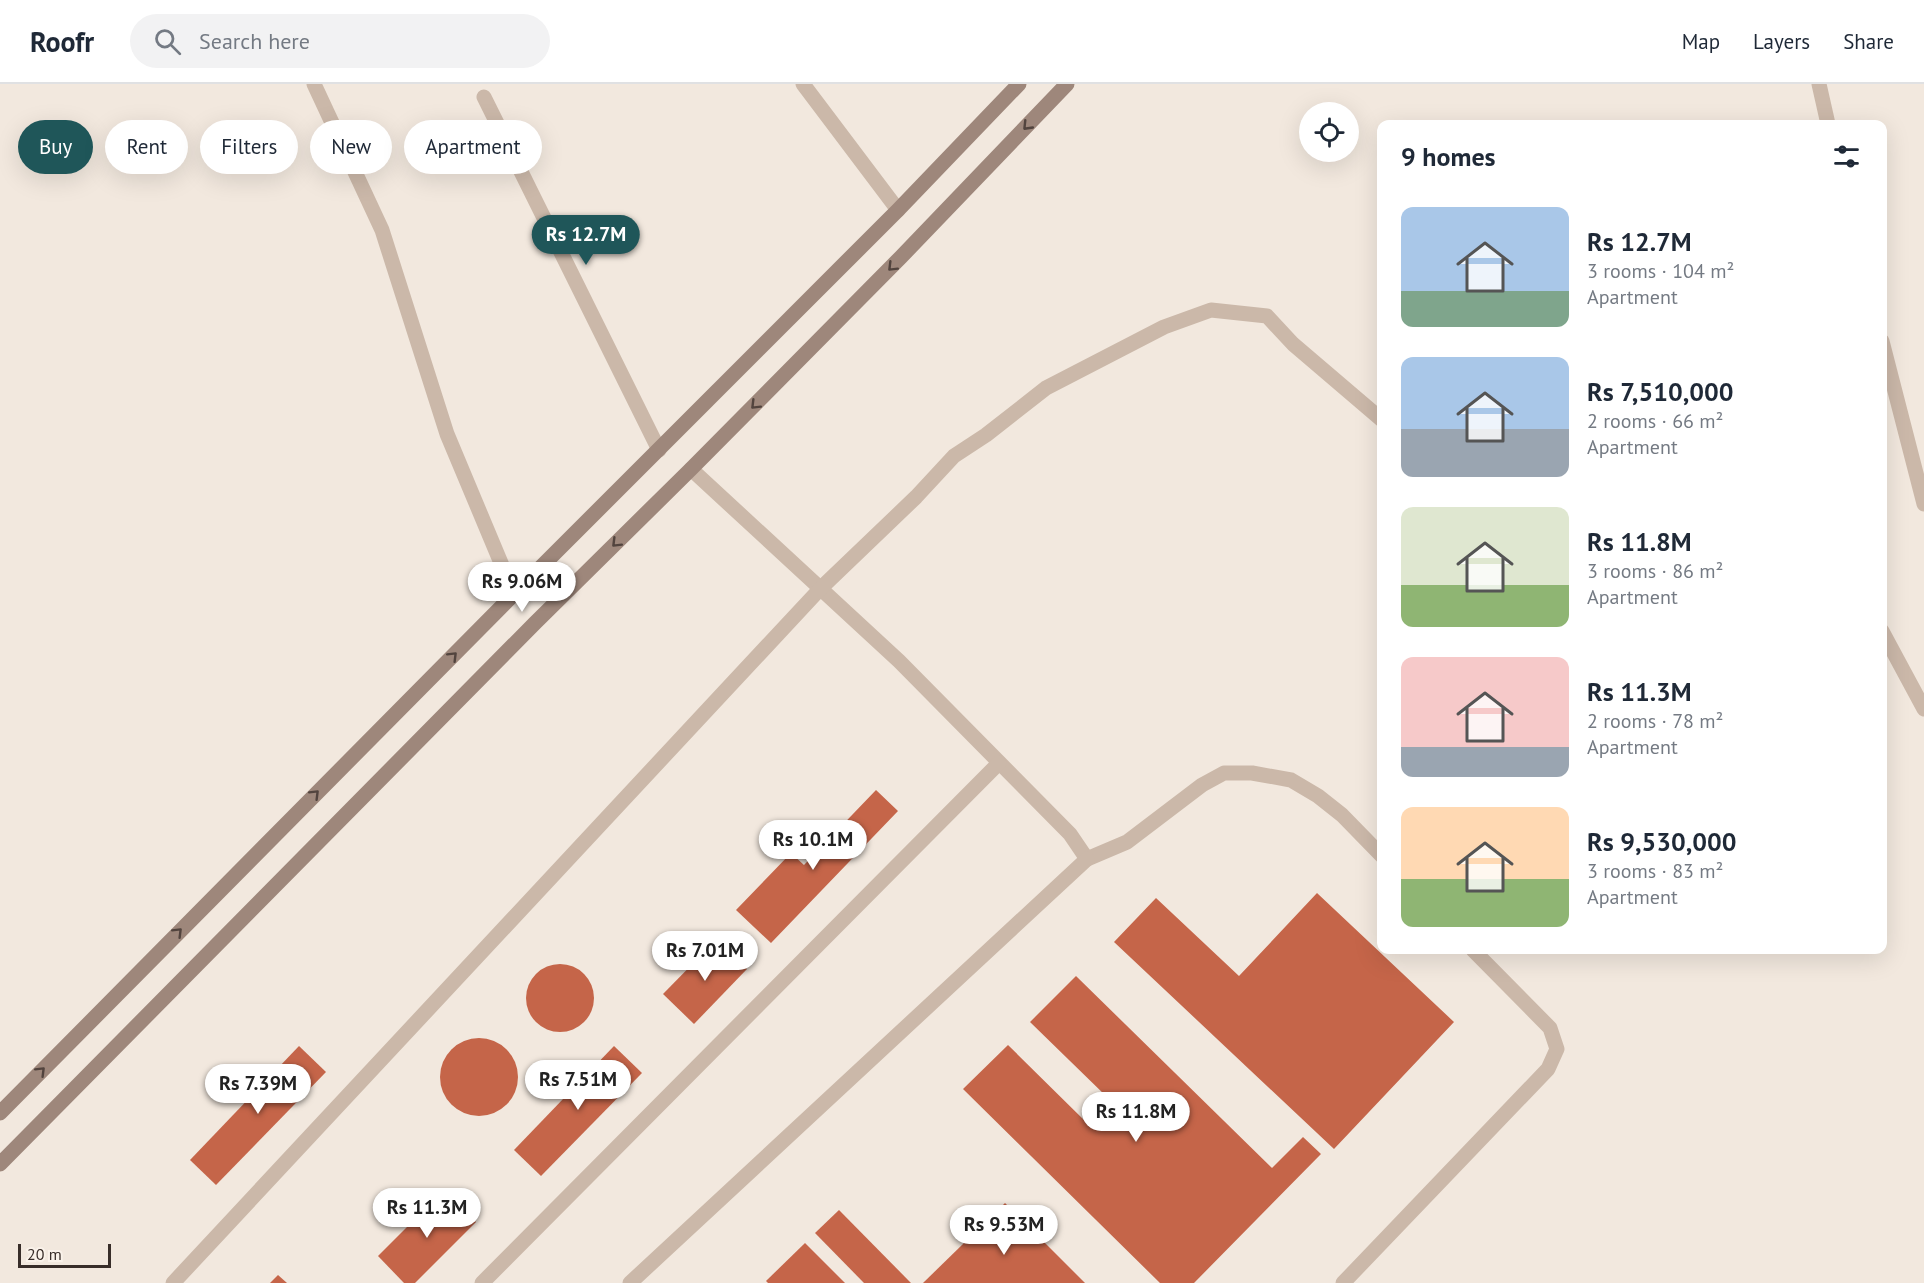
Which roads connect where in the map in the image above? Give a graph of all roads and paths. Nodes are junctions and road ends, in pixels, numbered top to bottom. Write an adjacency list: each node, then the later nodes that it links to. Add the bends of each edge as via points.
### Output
1 (314, 84): 15 (street, via 382,230 447,434)
2 (803, 84): 8 (street)
3 (1019, 84): 8 (main road)
4 (1067, 84): 12 (main road, one-way to 12)
5 (1819, 84): 7 (street)
6 (484, 97): 11 (street)
7 (1827, 120)
8 (898, 210): 11 (main road)
9 (1887, 360): 13 (street)
10 (1377, 416): 14 (street, via 1293,344 1267,316 1211,310 1164,327 1046,388 954,456)
11 (659, 450): 15 (main road)
12 (691, 469): 14 (street); 23 (main road, one-way to 23)
13 (1924, 504)
14 (820, 589): 18 (street); 24 (street)
15 (514, 594): 22 (main road, one-way to 15)
16 (1887, 640): 17 (street)
17 (1924, 709)
18 (999, 763): 20 (street, via 1070,834); 25 (street)
19 (1377, 851): 20 (street, via 1318,796 1291,780 1251,772 1224,773 1126,842)
20 (1087, 859): 26 (street)
21 (1477, 954): 27 (street, via 1550,1028 1557,1049 1548,1070)
22 (0, 1113)
23 (0, 1164)
24 (173, 1283)
25 (482, 1283)
26 (630, 1283)
27 (1343, 1283)

